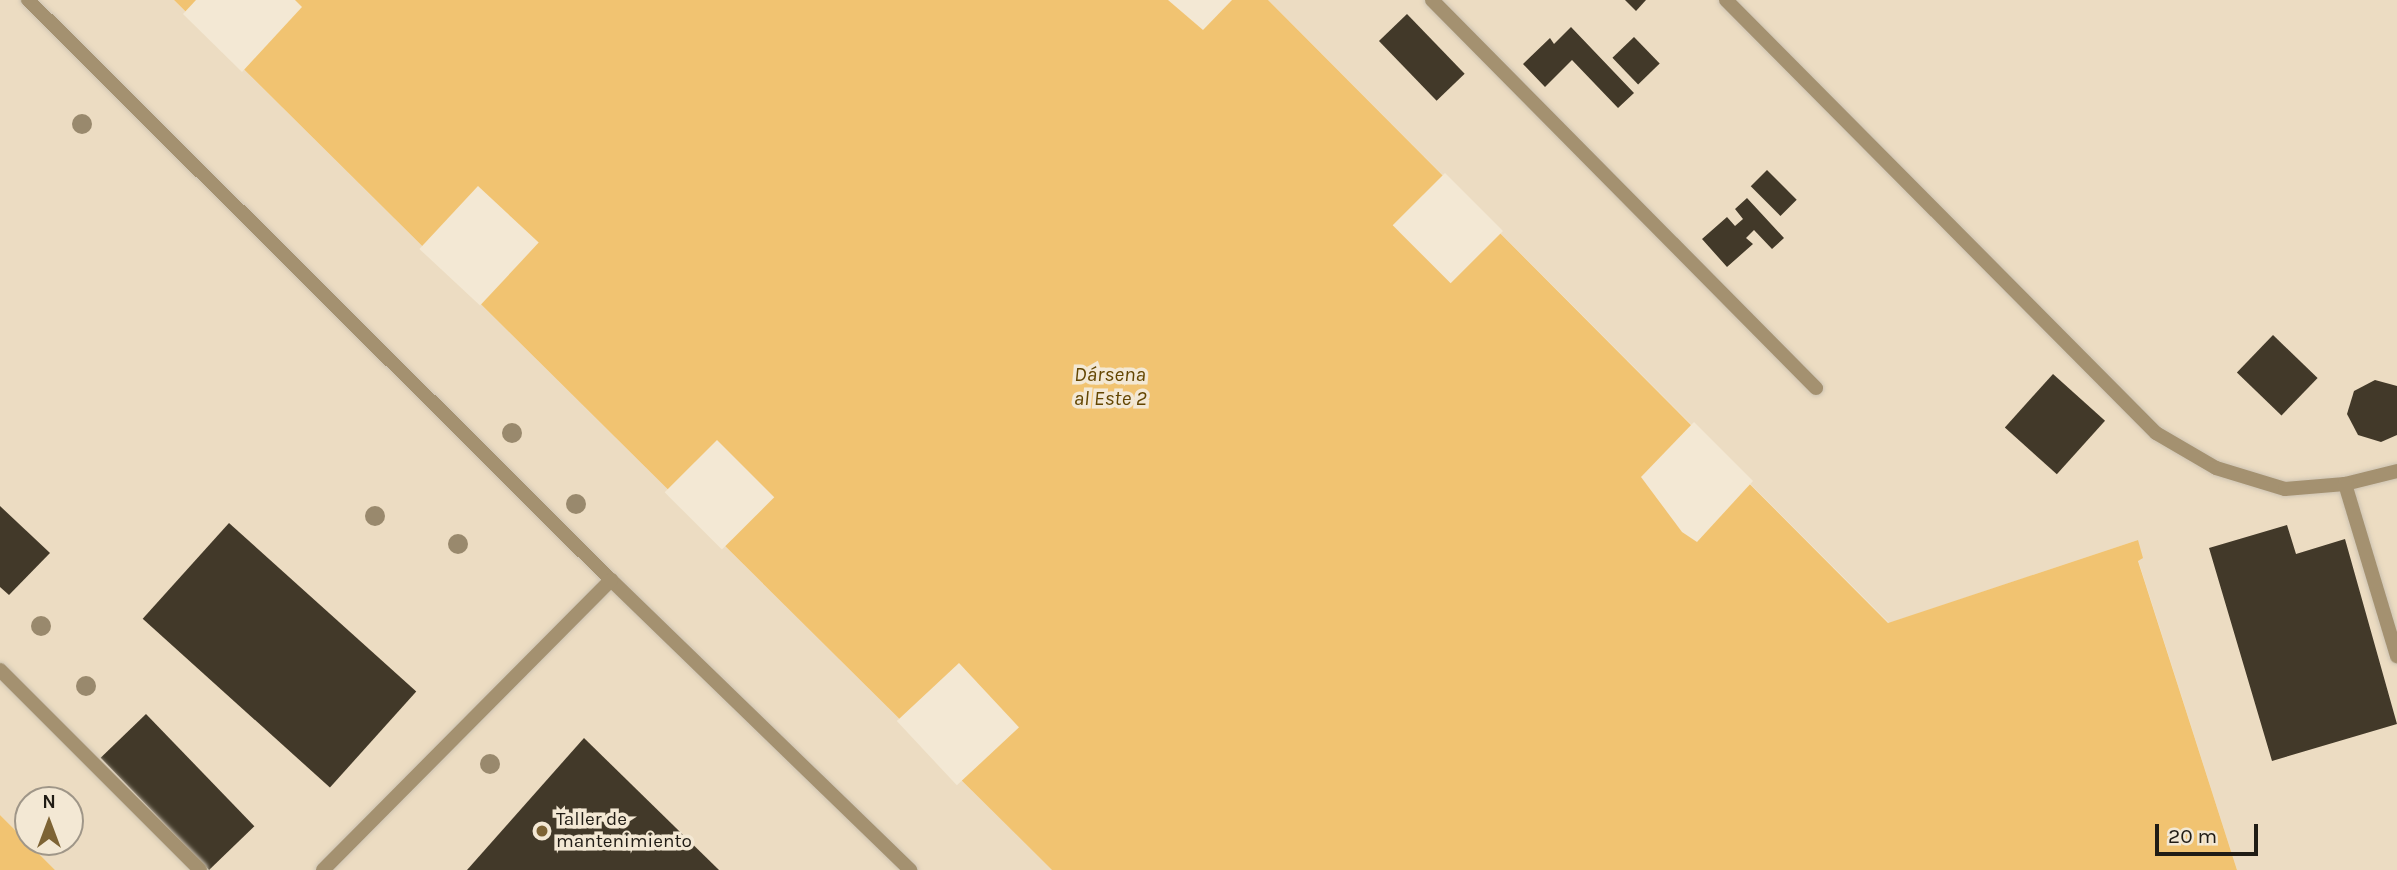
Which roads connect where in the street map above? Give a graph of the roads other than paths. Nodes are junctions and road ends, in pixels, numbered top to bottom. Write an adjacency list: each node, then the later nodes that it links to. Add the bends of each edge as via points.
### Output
1 (28, 0): 7 (lane)
2 (1432, 0): 4 (lane)
3 (1726, 0): 6 (lane, via 2156,433 2216,468 2285,489)
4 (1816, 388)
5 (2397, 471): 6 (lane)
6 (2345, 484): 8 (lane)
7 (611, 580): 11 (lane); 12 (lane)
8 (2397, 656)
9 (0, 670): 10 (lane)
10 (200, 870)
11 (323, 870)
12 (909, 870)

